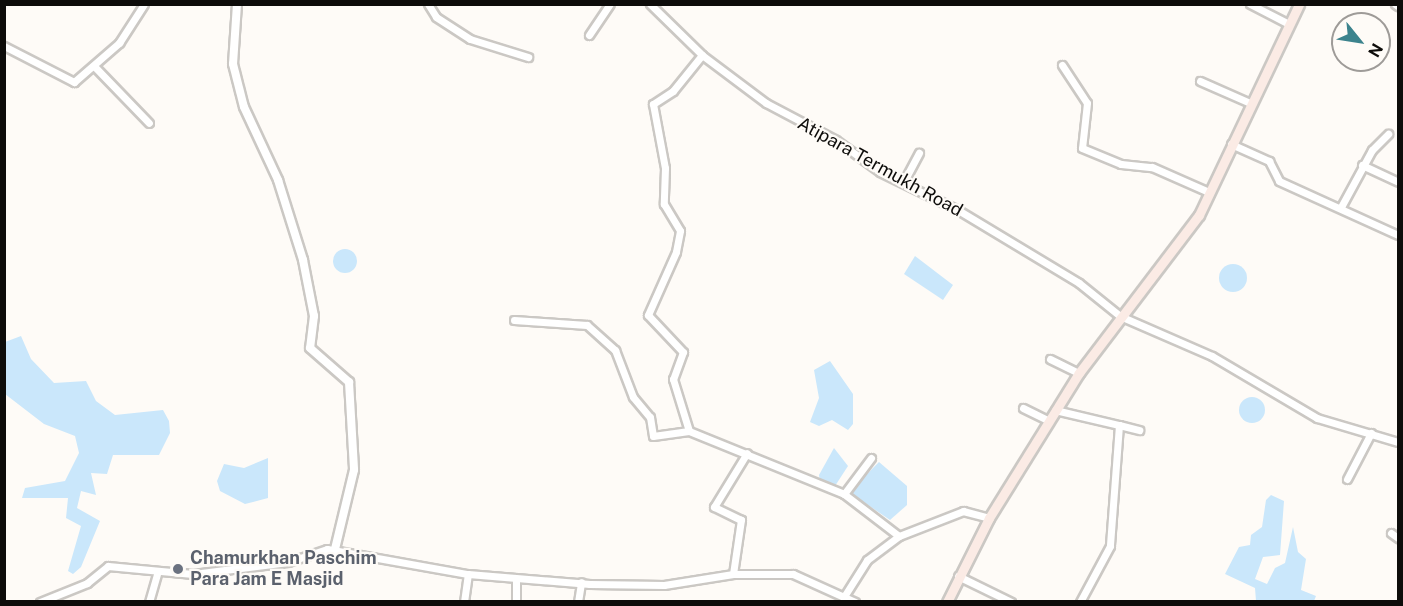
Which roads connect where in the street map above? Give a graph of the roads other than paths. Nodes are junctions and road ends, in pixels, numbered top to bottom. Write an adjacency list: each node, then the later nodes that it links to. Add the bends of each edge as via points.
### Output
1 (144, 4): 14 (street, via 119,43)
2 (237, 4): 47 (street, via 233,64 244,107 278,180 303,260 314,315 310,348 349,382 354,470)
3 (428, 4): 12 (street, via 436,17 470,39)
4 (610, 4): 9 (street)
5 (650, 4): 11 (street, Atipara Termukh Road)
6 (1250, 4): 8 (street)
7 (1299, 4): 8 (main road)
8 (1289, 24): 16 (main road)
9 (590, 35)
10 (4, 46): 14 (street, via 67,81)
11 (702, 55): 22 (street, Atipara Termukh Road, via 766,104); 36 (street, via 673,91 653,104 665,168 664,204 680,231 676,252 648,315 683,352 673,379)
12 (528, 57)
13 (1062, 65): 24 (street, via 1087,103 1082,148 1121,164 1152,167)
14 (94, 66): 17 (street)
15 (1200, 81): 16 (street)
16 (1250, 103): 19 (main road)
17 (149, 123)
18 (1388, 134): 21 (street)
19 (1232, 144): 24 (main road); 25 (street, via 1269,161 1279,181)
20 (919, 153): 22 (street)
21 (1362, 165): 23 (street); 25 (street)
22 (904, 181): 27 (street, Atipara Termukh Road, via 1079,283)
23 (1398, 182)
24 (1209, 192): 27 (main road, via 1190,229)
25 (1341, 207): 26 (street)
26 (1398, 235)
27 (1120, 316): 30 (main road); 37 (street, Atipara Termukh Road, via 1212,356 1317,418)
28 (514, 320): 36 (street, via 587,325 619,357 633,397 650,417 653,436)
29 (1050, 358): 30 (street)
30 (1078, 373): 32 (main road)
31 (1023, 408): 33 (street)
32 (1055, 410): 33 (main road); 34 (street)
33 (1048, 420): 43 (main road)
34 (1119, 425): 35 (street); 63 (street, via 1110,546)
35 (1139, 430)
36 (689, 431): 39 (street)
37 (1371, 433): 38 (street, Atipara Termukh Road); 41 (street)
38 (1398, 442)
39 (747, 453): 42 (street); 50 (street, via 714,507 741,520)
40 (871, 458): 42 (street)
41 (1347, 479)
42 (844, 494): 45 (street)
43 (989, 519): 45 (street, via 963,511); 51 (main road)
44 (1391, 533): 46 (street)
45 (899, 536): 54 (street, via 867,560)
46 (1398, 538)
47 (335, 549): 48 (street, via 288,562); 49 (street)
48 (157, 574): 55 (street, via 108,566 87,583); 56 (street)
49 (468, 574): 52 (street); 57 (street)
50 (733, 574): 53 (street, via 664,585); 54 (street, via 793,574)
51 (958, 576): 61 (main road); 62 (street)
52 (516, 579): 53 (street); 58 (street)
53 (581, 582): 59 (street)
54 (845, 596): 60 (street)
55 (40, 602)
56 (149, 602)
57 (464, 602)
58 (516, 602)
59 (578, 602)
60 (855, 602)
61 (947, 602)
62 (1011, 602)
63 (1080, 602)

